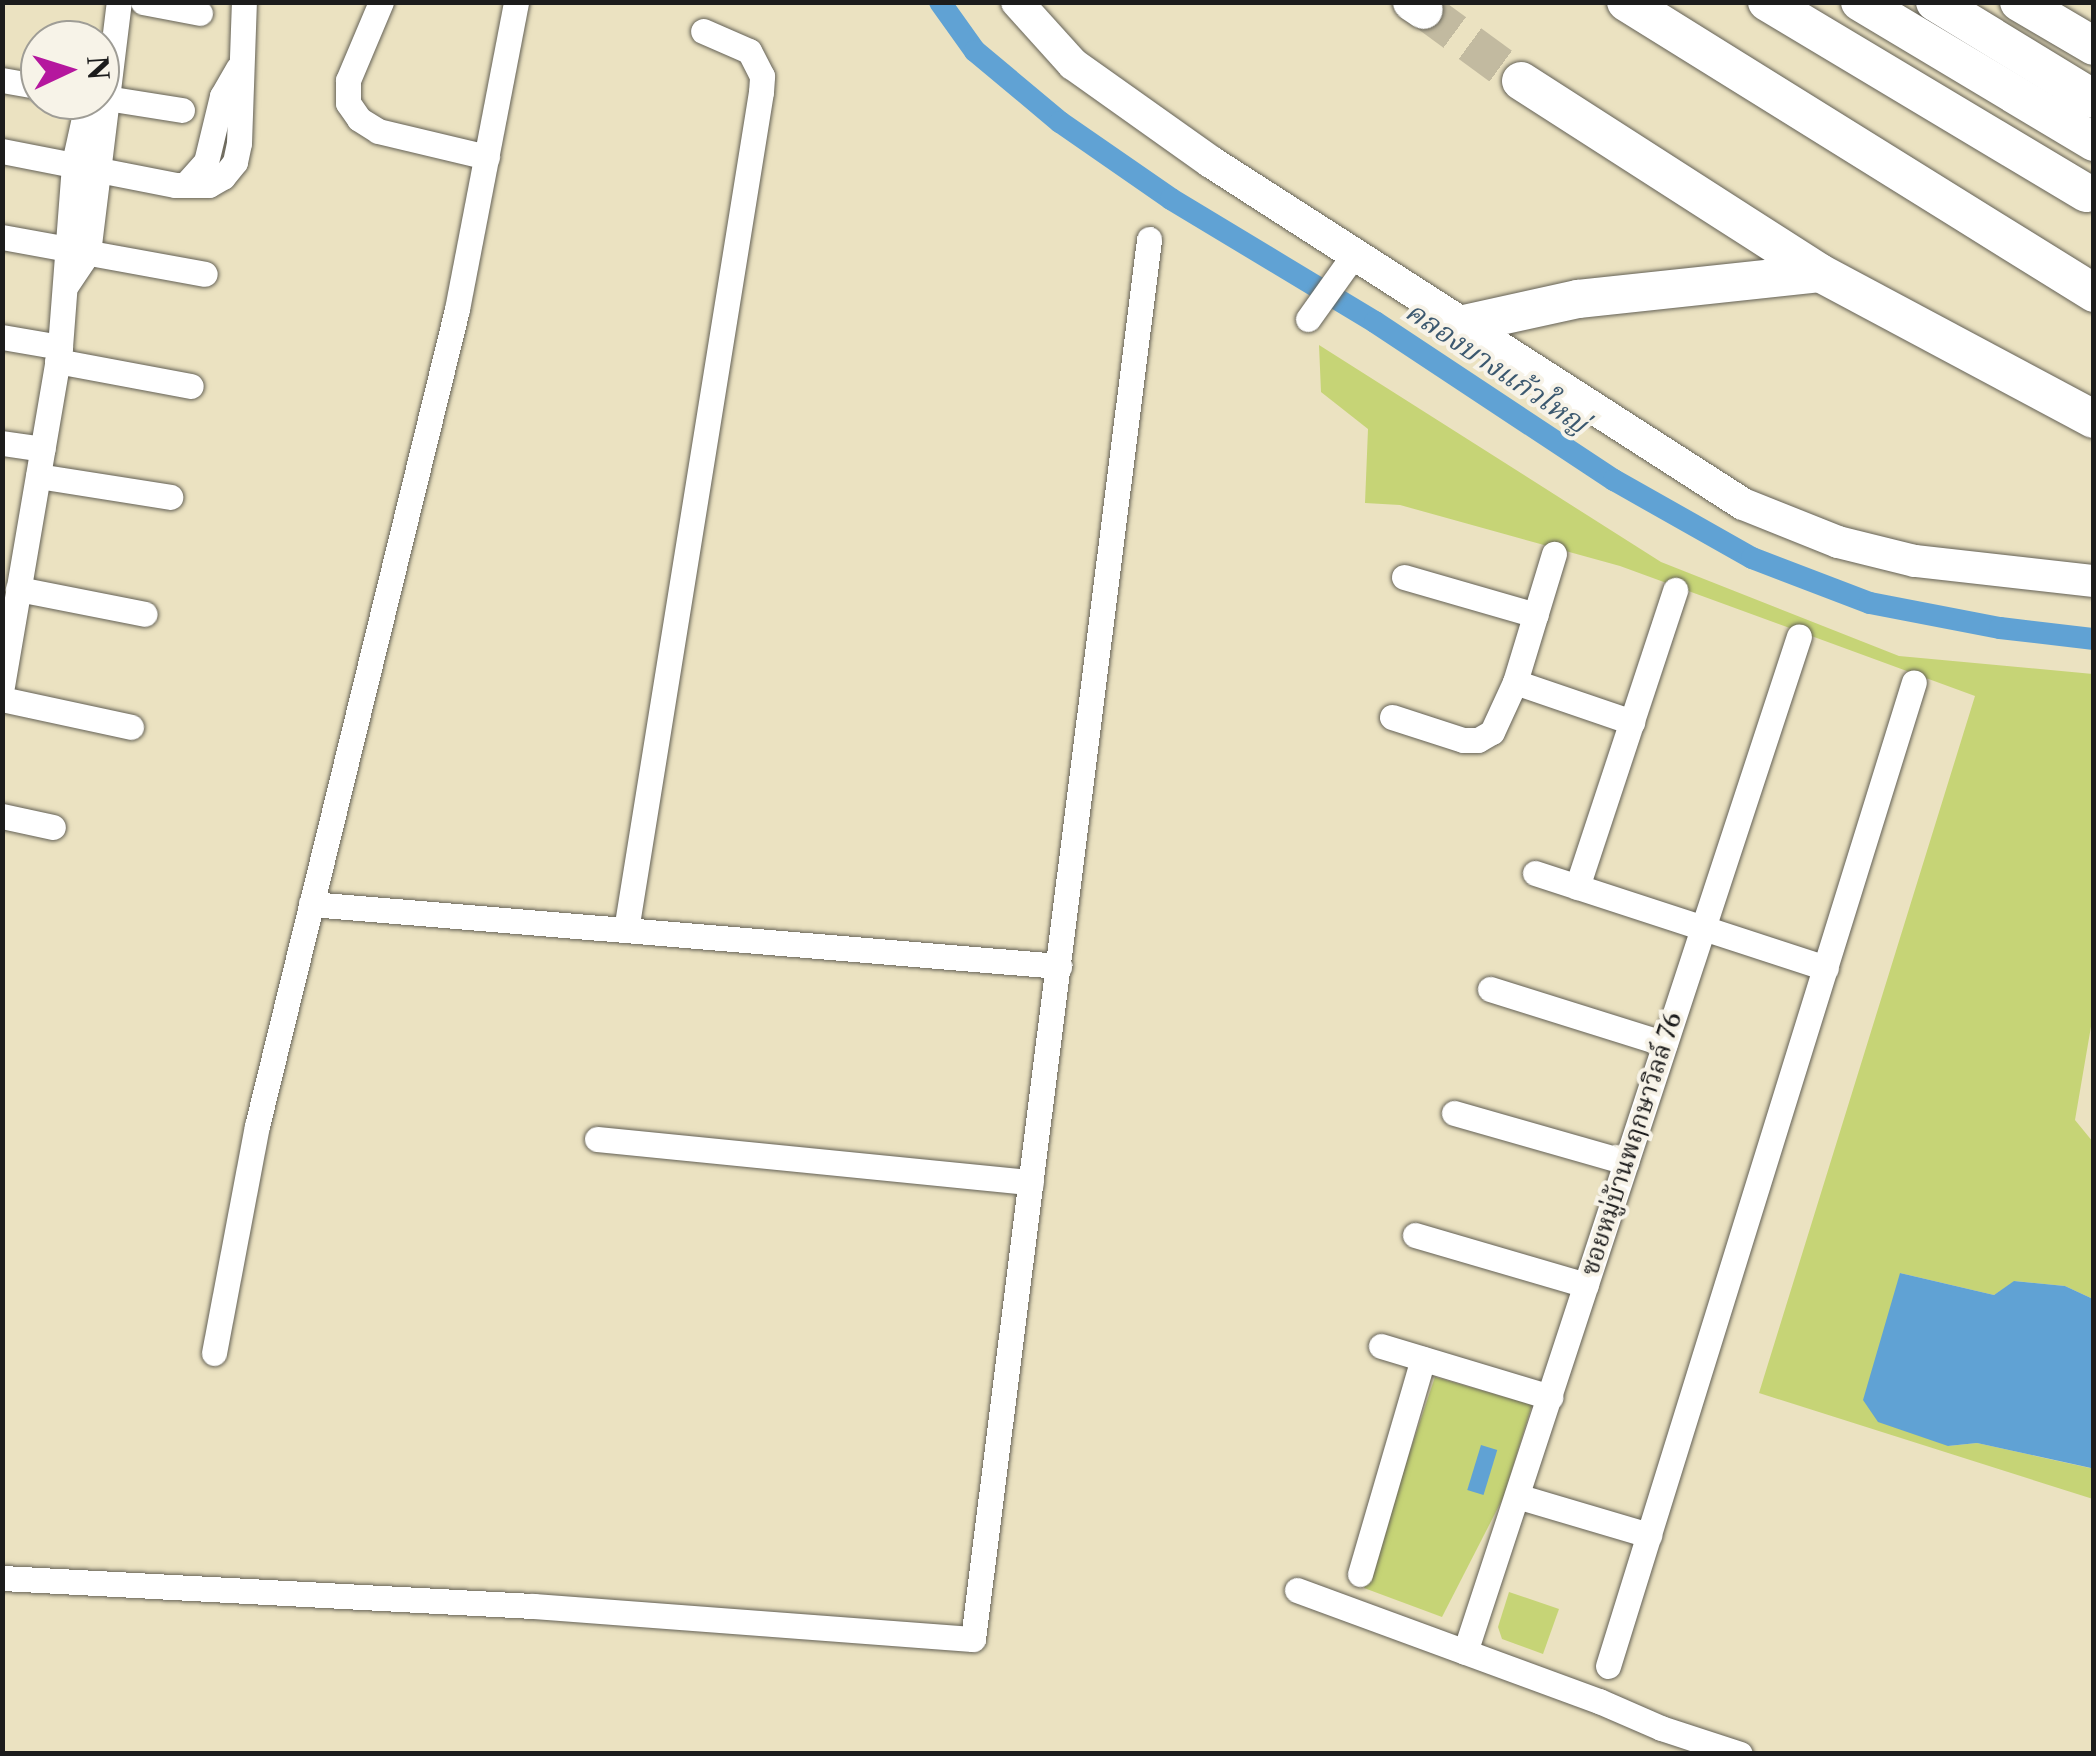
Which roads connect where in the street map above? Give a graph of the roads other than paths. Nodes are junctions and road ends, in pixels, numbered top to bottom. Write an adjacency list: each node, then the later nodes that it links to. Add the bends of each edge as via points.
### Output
1 (144, 2): 11 (street)
2 (244, 2): 24 (street, via 236,162 209,186)
3 (381, 2): 22 (street, via 348,80 353,111 378,130)
4 (516, 2): 22 (street)
5 (1016, 2): 29 (main road, via 1073,64)
6 (1626, 2): 32 (highway)
7 (1767, 2): 25 (highway)
8 (1860, 2): 20 (highway)
9 (1935, 2): 16 (highway)
10 (2020, 2): 13 (highway)
11 (200, 13)
12 (703, 31): 66 (street, via 750,51 762,76 761,92)
13 (2094, 46)
14 (1520, 81): 30 (highway)
15 (120, 92): 17 (street)
16 (2094, 98)
17 (182, 110)
18 (89, 120): 23 (street)
19 (101, 120): 24 (street)
20 (2094, 142)
21 (2, 150): 23 (street)
22 (487, 157): 64 (street)
23 (74, 163): 24 (street); 28 (street)
24 (102, 168): 28 (street)
25 (2086, 194)
26 (2, 237): 28 (street)
27 (1149, 240): 67 (street)
28 (76, 251): 31 (street); 36 (street)
29 (1355, 254): 33 (street); 34 (main road)
30 (1820, 273): 34 (highway, via 1578,300); 38 (highway)
31 (205, 274)
32 (2094, 292)
33 (1308, 319)
34 (1464, 324): 46 (main road, via 1743,504 1838,542 1915,562)
35 (2, 338): 36 (street)
36 (58, 354): 37 (street); 40 (street)
37 (190, 386)
38 (2094, 419)
39 (2, 443): 40 (street)
40 (43, 448): 41 (street)
41 (38, 476): 42 (street); 43 (street)
42 (170, 498)
43 (14, 548): 47 (street)
44 (1554, 554): 50 (street)
45 (1404, 577): 50 (street)
46 (2094, 581)
47 (18, 590): 49 (street); 52 (street)
48 (1675, 590): 58 (street)
49 (145, 614)
50 (1536, 615): 53 (street)
51 (1799, 636): 65 (street, ซอยหมู่บ้านพฤกษาวิลล์ 76)
52 (5, 653): 55 (street)
53 (1515, 682): 57 (street, via 1492,732 1478,740); 58 (street)
54 (1914, 682): 68 (street)
55 (2, 686)
56 (2, 698): 59 (street)
57 (1392, 717)
58 (1632, 722): 63 (street)
59 (131, 727)
60 (2, 816): 61 (street)
61 (53, 827)
62 (1535, 873): 63 (street)
63 (1577, 887): 65 (street)
64 (312, 904): 66 (street); 78 (street, via 257,1126)
65 (1703, 928): 68 (street); 70 (street, ซอยหมู่บ้านพฤกษาวิลล์ 76)
66 (626, 930): 67 (street)
67 (1059, 966): 74 (street)
68 (1826, 968): 82 (street)
69 (1490, 989): 70 (street)
70 (1665, 1044): 73 (street, ซอยหมู่บ้านพฤกษาวิลล์ 76)
71 (1454, 1112): 73 (street)
72 (597, 1139): 74 (street)
73 (1626, 1162): 76 (street, ซอยหมู่บ้านพฤกษาวิลล์ 76)
74 (1031, 1182): 84 (street, via 973,1640 532,1606)
75 (1415, 1235): 76 (street)
76 (1586, 1285): 80 (street, ซอยหมู่บ้านพฤกษาวิลล์ 76)
77 (1381, 1346): 79 (street)
78 (214, 1353)
79 (1423, 1358): 80 (street); 83 (street)
80 (1550, 1397): 81 (street, ซอยหมู่บ้านพฤกษาวิลล์ 76)
81 (1517, 1496): 82 (street); 86 (street, ซอยหมู่บ้านพฤกษาวิลล์ 76)
82 (1649, 1535): 87 (street)
83 (1360, 1574)
84 (2, 1578)
85 (1298, 1590): 86 (street)
86 (1465, 1652): 88 (street)
87 (1608, 1666)
88 (1740, 1754)

